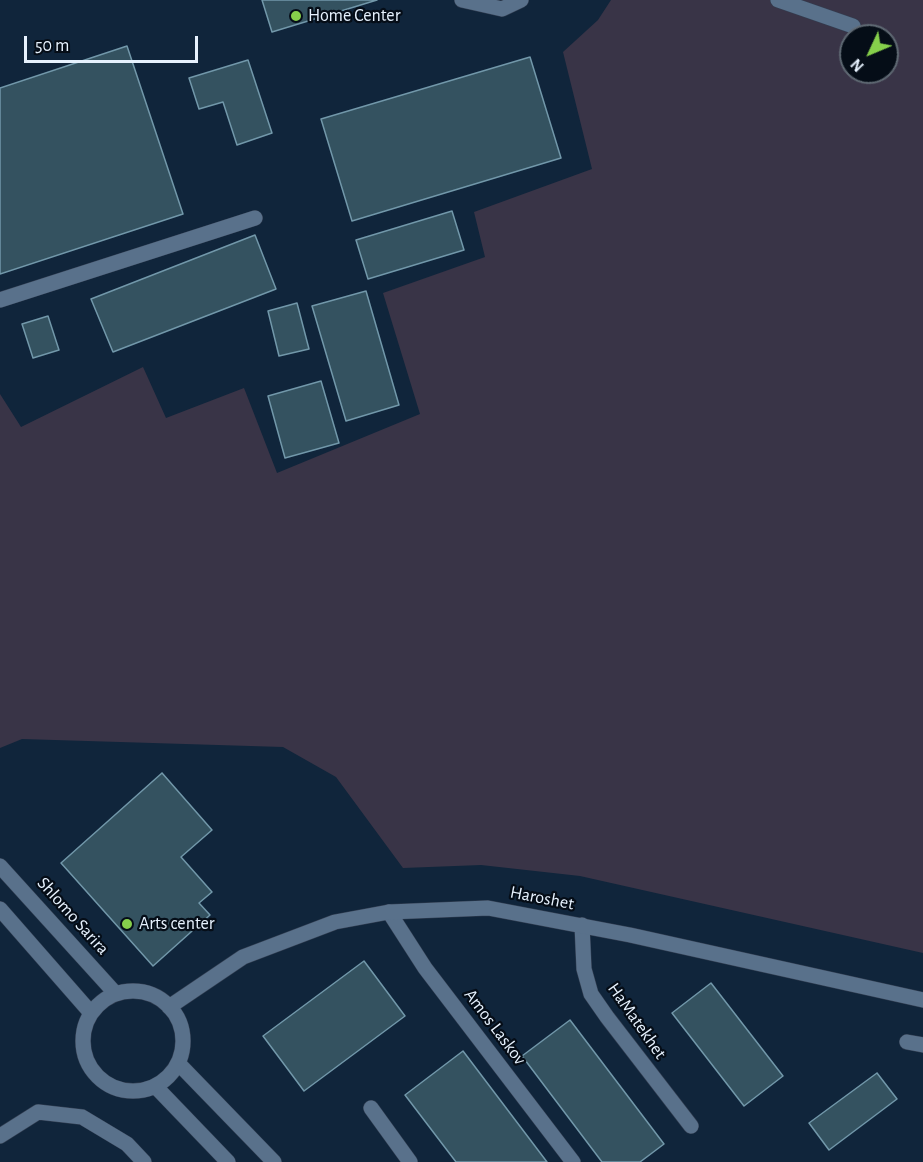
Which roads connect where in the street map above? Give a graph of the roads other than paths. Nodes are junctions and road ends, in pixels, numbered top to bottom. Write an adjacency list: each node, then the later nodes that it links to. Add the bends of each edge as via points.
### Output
1 (462, 0): 2 (street, via 502,9)
2 (521, 0)
3 (778, 0): 4 (street)
4 (847, 24)
5 (255, 218): 6 (street)
6 (0, 300)
7 (0, 866): 11 (street, Shlomo Sarira)
8 (0, 909): 14 (street)
9 (389, 912): 10 (street, Haroshet, via 488,908); 13 (street, Haroshet, via 335,922 243,957); 26 (street, Amos Laskov, via 425,968)
10 (582, 926): 12 (street, Haroshet); 20 (street, HaMatekhet, via 591,994)
11 (116, 994): 13 (street, via 145,993); 14 (street)
12 (923, 1000)
13 (169, 1007): 17 (street, via 182,1033)
14 (91, 1013): 18 (street, via 84,1028 83,1044 86,1060 95,1074 123,1090 140,1091)
15 (907, 1042): 16 (street)
16 (923, 1045)
17 (178, 1063): 18 (street); 24 (street)
18 (155, 1086): 23 (street)
19 (371, 1108): 25 (street)
20 (691, 1126)
21 (0, 1136): 22 (street, via 38,1112 82,1117 127,1144)
22 (144, 1162)
23 (228, 1162)
24 (274, 1162)
25 (410, 1162)
26 (573, 1162)

